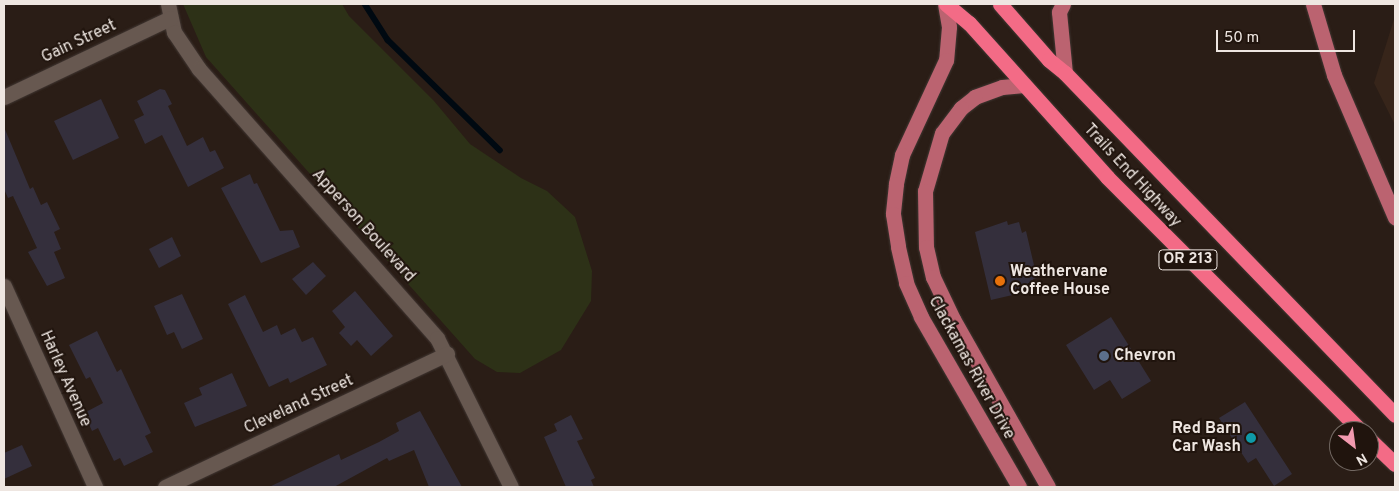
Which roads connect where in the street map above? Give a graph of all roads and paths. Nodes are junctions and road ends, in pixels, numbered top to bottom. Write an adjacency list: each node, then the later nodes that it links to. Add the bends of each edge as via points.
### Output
1 (945, 4): 7 (highway, Trails End Highway / OR 213, via 969,23); 19 (main road, Clackamas River Drive, via 949,27 946,60 902,155 898,174 893,214 898,247 906,282 921,317)
2 (1000, 4): 6 (highway, Trails End Highway / OR 213)
3 (1063, 4): 6 (main road, via 1059,12)
4 (1313, 4): 9 (main road, via 1334,75)
5 (169, 11): 8 (street, Gain Street); 11 (street, Apperson Boulevard, via 178,39 198,69 429,326)
6 (1065, 73): 12 (highway, Trails End Highway / OR 213)
7 (1024, 85): 13 (highway, Trails End Highway / OR 213, via 1127,197); 20 (main road, Clackamas River Drive, via 1002,87 975,97 961,108 942,133 925,191 926,247 933,277 954,319)
8 (4, 97)
9 (1395, 217)
10 (4, 286): 16 (street, Harley Avenue)
11 (447, 354): 17 (street, Cleveland Street); 18 (street, Apperson Boulevard)
12 (1395, 415)
13 (1350, 421)
14 (1379, 449): 15 (highway)
15 (1395, 464)
16 (95, 487)
17 (165, 487)
18 (511, 487)
19 (1019, 487)
20 (1048, 487)

